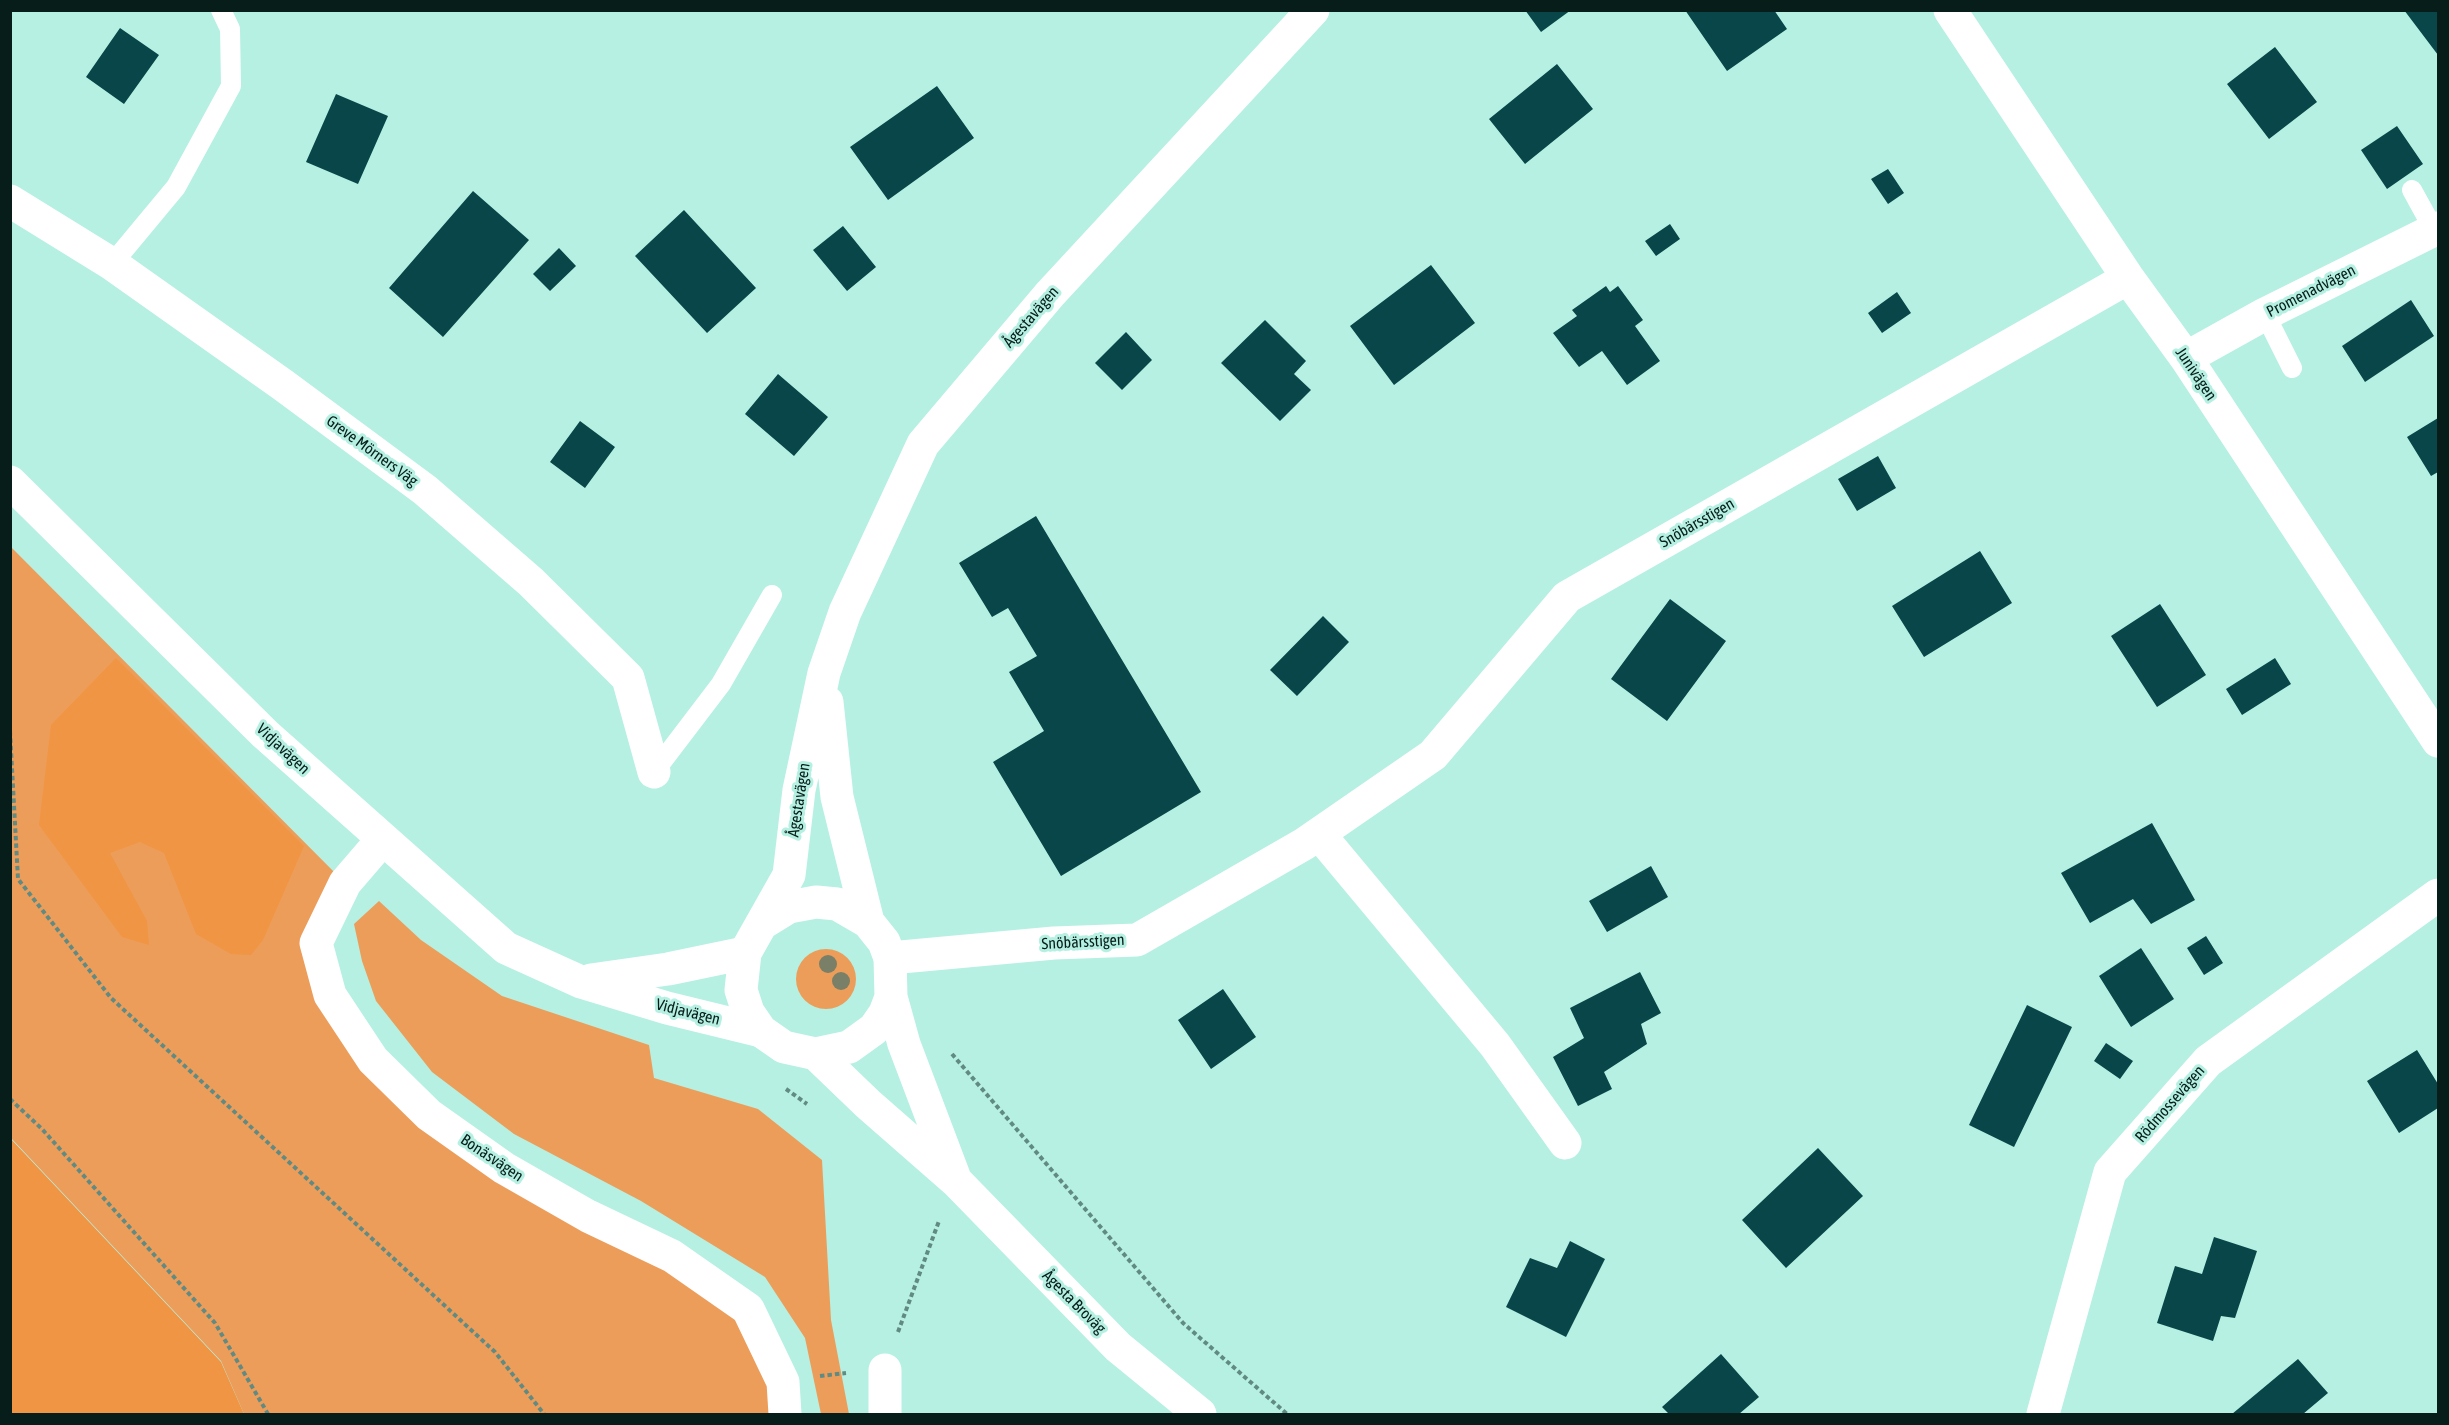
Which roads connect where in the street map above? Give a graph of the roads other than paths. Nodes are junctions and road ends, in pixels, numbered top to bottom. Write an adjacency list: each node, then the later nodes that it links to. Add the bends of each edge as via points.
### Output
1 (220, 10): 7 (lane, via 230,29 231,86 176,187)
2 (1313, 10): 14 (street, Ågestavägen, via 1050,294 923,444 845,612)
3 (1950, 10): 8 (street, Junivägen)
4 (2412, 190): 6 (lane)
5 (10, 201): 7 (street, Greve Mörners Väg)
6 (2436, 229): 9 (street, Promenadvägen)
7 (112, 264): 16 (street, Greve Mörners Väg, via 425,490 531,582 627,678)
8 (2128, 278): 10 (street, Junivägen); 17 (street, Snöbärsstigen, via 1567,597 1433,755)
9 (2265, 314): 10 (street, Promenadvägen); 11 (lane)
10 (2186, 358): 15 (street, Junivägen)
11 (2292, 368)
12 (10, 482): 18 (street, Vidjavägen, via 265,734)
13 (772, 595): 16 (lane, via 721,684)
14 (824, 673): 20 (street, Ågestavägen, via 837,797); 21 (street, Ågestavägen, via 799,790 789,875)
15 (2439, 741)
16 (654, 772)
17 (1319, 834): 23 (street, Snöbärsstigen, via 1137,940 1054,943); 28 (street, via 1495,1045)
18 (382, 840): 24 (street, Vidjavägen, via 506,948); 31 (street, Bonäsvägen, via 345,883 316,943 330,995 373,1060 429,1115 504,1168 588,1216 672,1256 748,1309 783,1382)
19 (2439, 895): 34 (street, Rödmossevägen, via 2208,1061 2110,1172)
20 (868, 922): 21 (street, via 837,904 816,902 789,907); 23 (street, via 884,942)
21 (763, 923): 22 (street)
22 (745, 953): 24 (street, Vidjavägen); 26 (street, via 741,990 748,1012)
23 (890, 958): 25 (street)
24 (581, 982): 26 (street, Vidjavägen)
25 (891, 997): 27 (street, via 874,1029 849,1047); 29 (street, Ågesta Broväg, via 904,1044)
26 (761, 1030): 27 (street, via 784,1047)
27 (816, 1054): 29 (street, Ågesta Broväg)
28 (1565, 1143)
29 (956, 1181): 33 (street, Ågesta Broväg, via 1118,1347)
30 (885, 1370): 32 (street)
31 (785, 1414)
32 (885, 1414)
33 (1200, 1414)
34 (2043, 1414)

